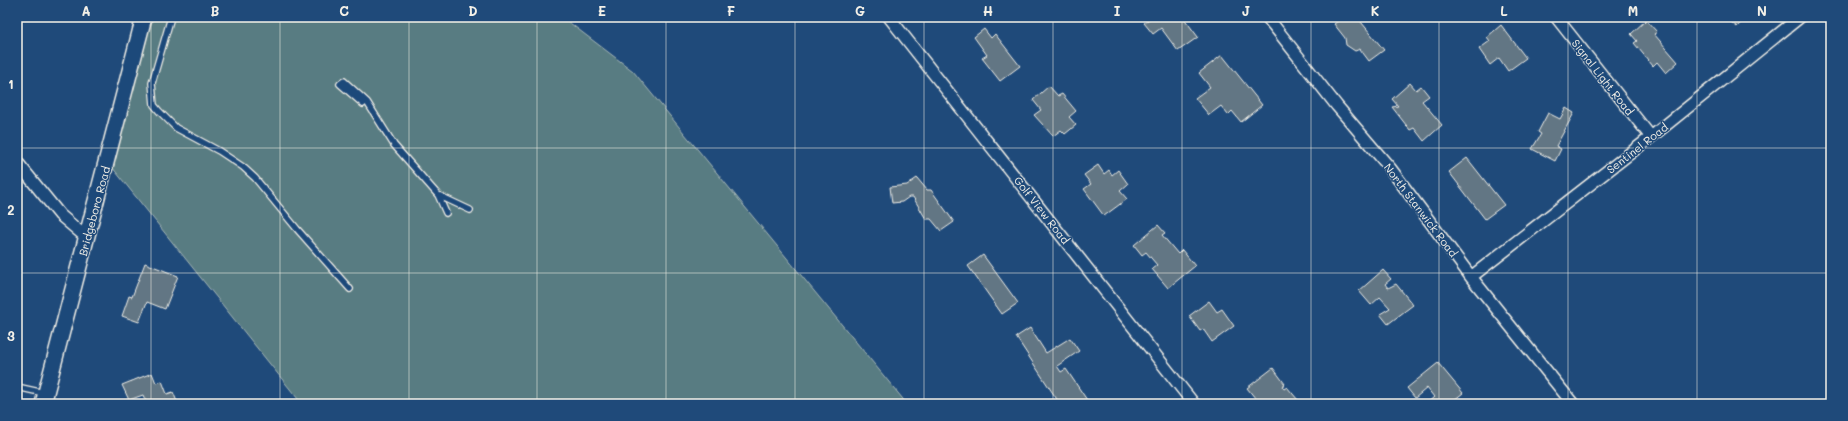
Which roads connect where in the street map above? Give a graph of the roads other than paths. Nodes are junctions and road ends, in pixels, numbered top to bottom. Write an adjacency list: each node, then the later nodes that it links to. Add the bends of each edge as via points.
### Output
1 (144, 17): 13 (main road, Bridgeboro Road)
2 (171, 17): 15 (lane, via 152,84 156,108 176,128 219,151 255,178)
3 (889, 17): 18 (street, Golf View Road)
4 (1267, 17): 14 (street, North Stanwick Road, via 1390,168)
5 (1556, 17): 8 (street, Signal Light Road)
6 (1800, 17): 8 (street, Sentinel Road)
7 (362, 104): 10 (lane, via 340,84 344,81 367,102 394,145)
8 (1651, 137): 14 (street, Sentinel Road)
9 (17, 162): 13 (street, via 60,215)
10 (438, 195): 11 (lane); 12 (lane)
11 (470, 210)
12 (446, 213)
13 (87, 238): 17 (main road, Bridgeboro Road)
14 (1471, 277): 19 (street, North Stanwick Road)
15 (350, 289)
16 (17, 387): 17 (lane)
17 (44, 399)
18 (1194, 404)
19 (1573, 404)

